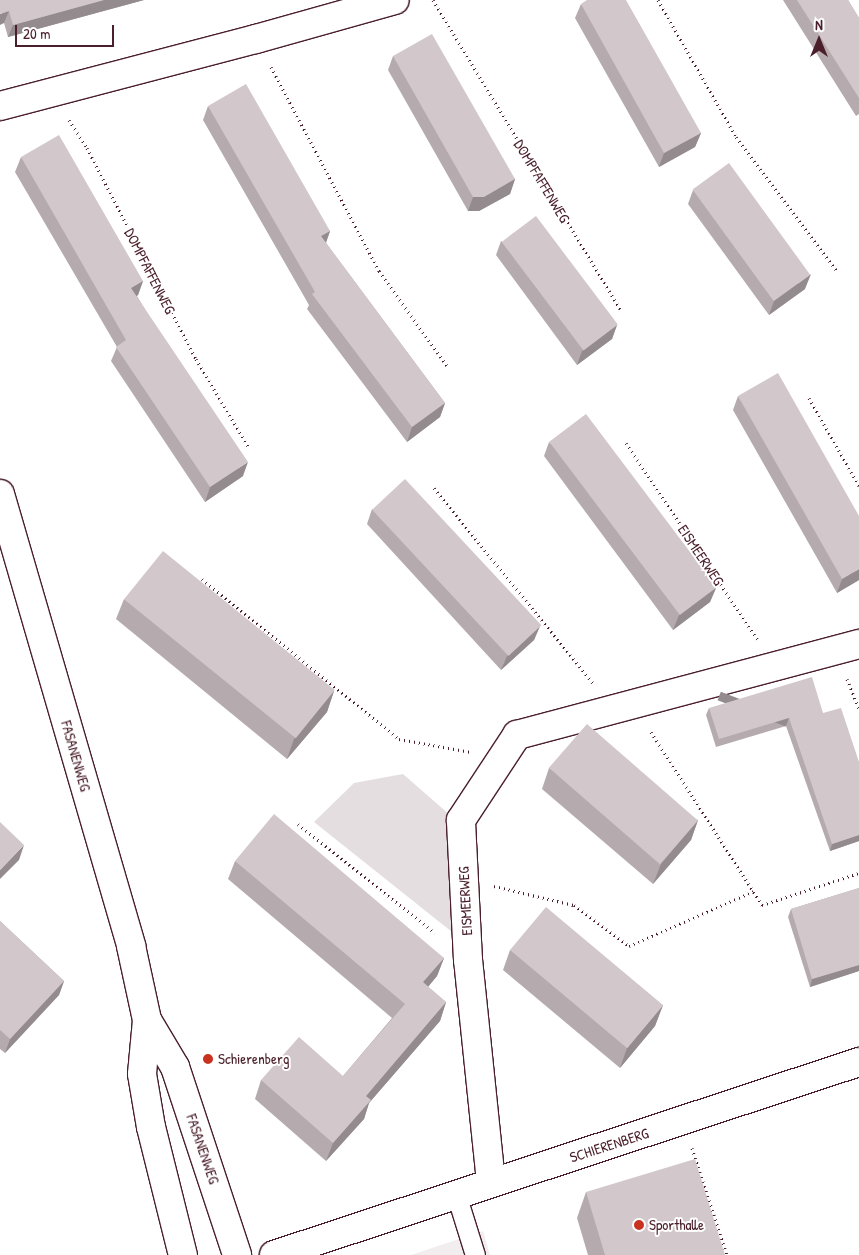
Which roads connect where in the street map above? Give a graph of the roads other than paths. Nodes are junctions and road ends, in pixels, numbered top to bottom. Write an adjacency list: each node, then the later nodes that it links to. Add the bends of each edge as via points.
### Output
1 (394, 0): 2 (street)
2 (0, 106)
3 (0, 494): 5 (street, FASANENWEG, via 128,937)
4 (859, 644): 7 (street, EISMEERWEG, via 517,735 461,820 468,960)
5 (147, 1020): 9 (street, FASANENWEG, via 142,1074 151,1127); 10 (street, FASANENWEG, via 175,1067)
6 (859, 1062): 7 (street, SCHIERENBERG)
7 (491, 1182): 8 (street, SCHIERENBERG)
8 (456, 1194): 11 (street, SCHIERENBERG); 12 (lane)
9 (183, 1255)
10 (237, 1255)
11 (274, 1255)
12 (475, 1255)

